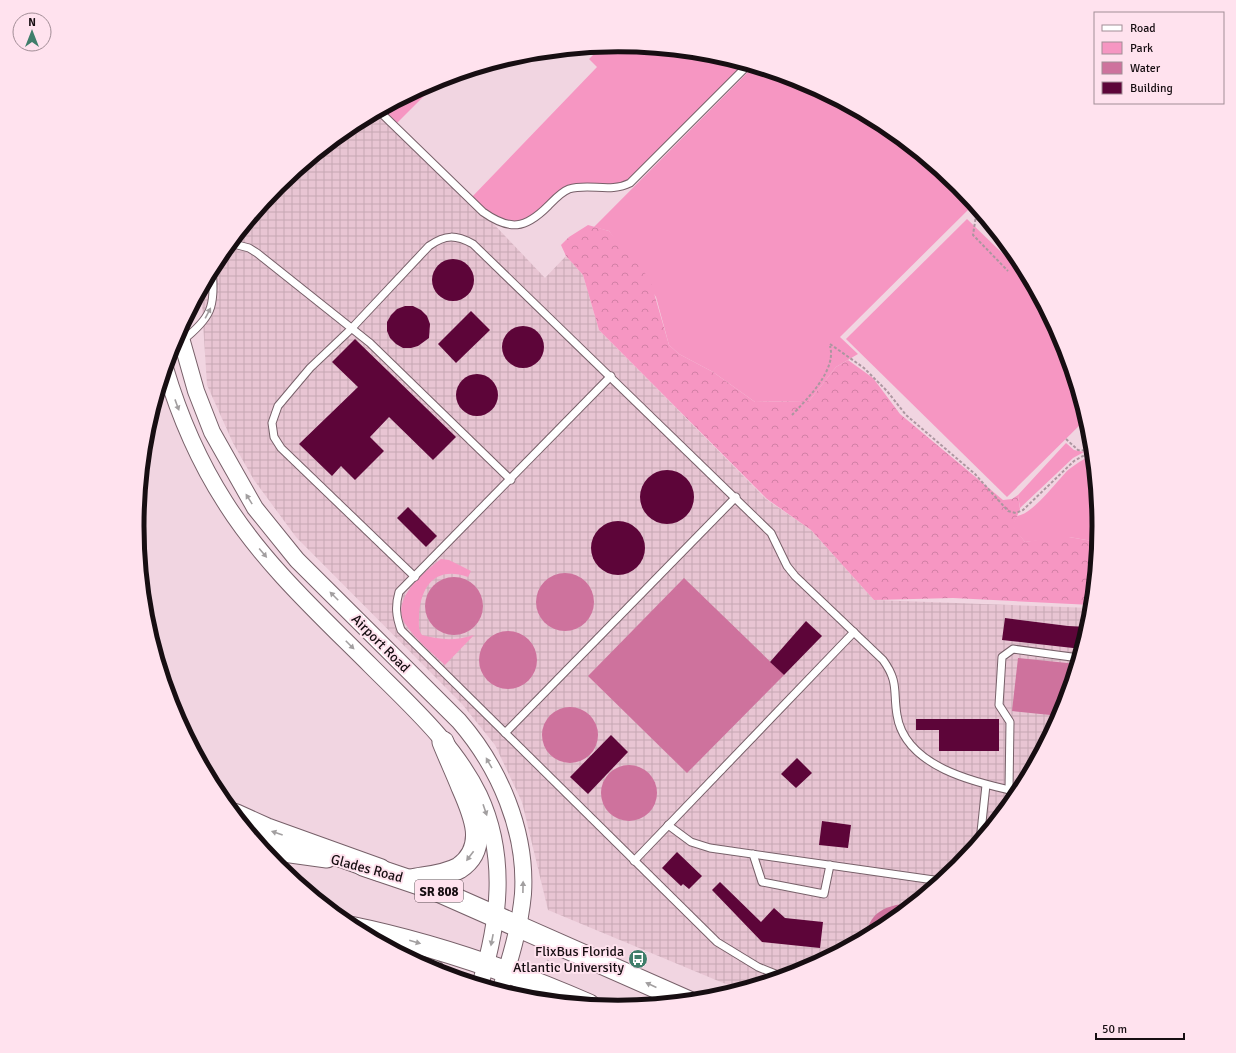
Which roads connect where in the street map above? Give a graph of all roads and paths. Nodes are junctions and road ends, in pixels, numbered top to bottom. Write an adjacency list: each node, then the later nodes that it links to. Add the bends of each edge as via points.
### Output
1 (744, 69): 2 (lane, via 630,183 614,188 569,189 534,219 507,226 483,212)
2 (383, 115)
3 (976, 215): 5 (path, via 973,235)
4 (237, 245): 7 (lane, via 257,253)
5 (1008, 271)
6 (213, 279): 8 (lane, one-way to 6, via 197,329 210,313 215,293)
7 (351, 329): 10 (lane, via 430,246 448,237 461,237 473,244); 16 (lane, via 370,344); 18 (lane, via 310,368 278,406 272,424 274,437 281,448)
8 (185, 334)
9 (182, 341): 37 (street, Airport Road, one-way to 9, via 523,884 519,844 506,799 492,768 477,743 459,721 297,560 255,508 212,432 196,391)
10 (611, 376): 16 (lane); 17 (lane)
11 (168, 377): 22 (street, Airport Road, one-way to 22, via 204,466 238,521 264,555 300,594)
12 (792, 415): 15 (path, via 815,390 822,377 832,356 830,344 864,368 887,390 906,415 974,474 1008,511 1016,513 1023,510 1074,461)
13 (1066, 439): 14 (path, via 1078,450)
14 (1086, 451)
15 (1086, 454)
16 (511, 480): 18 (lane)
17 (736, 497): 19 (lane, via 771,533 787,566 795,576); 21 (lane)
18 (414, 577): 21 (lane, via 399,592 396,605 401,630)
19 (854, 632): 23 (lane, via 891,671 895,682 897,716 908,743 948,772); 27 (lane)
20 (1074, 657): 24 (lane, via 1013,649 1002,657 999,705 1010,722)
21 (505, 734): 31 (lane)
22 (443, 742): 34 (main road, one-way to 34, via 472,812 477,828 477,839 471,855 459,868); 36 (street, Airport Road, one-way to 36, via 471,781 488,820 498,870 499,894)
23 (986, 785): 24 (lane); 28 (lane)
24 (1009, 790): 25 (lane)
25 (1012, 791)
26 (247, 821): 33 (highway, one-way to 26)
27 (668, 825): 30 (lane, via 691,842 710,848); 31 (lane)
28 (981, 831)
29 (270, 849): 33 (main road, Glades Road / SR 808, via 321,856)
30 (753, 854): 32 (lane); 32 (lane, via 762,882 824,894)
31 (634, 861): 43 (lane, via 718,942 758,967)
32 (830, 865): 35 (lane)
33 (380, 870): 34 (main road, Glades Road / SR 808)
34 (411, 880): 36 (main road, Glades Road / SR 808)
35 (934, 880)
36 (496, 916): 37 (main road, Glades Road / SR 808); 40 (street, Airport Road, one-way to 40)
37 (518, 926): 41 (street, Airport Road); 46 (main road, Glades Road / SR 808, one-way to 37)
38 (373, 932): 40 (main road, one-way to 40)
39 (548, 960): 42 (path)
40 (486, 964): 41 (main road); 44 (street, Airport Road)
41 (507, 971): 45 (street, Airport Road); 47 (main road)
42 (545, 971)
43 (776, 974)
44 (481, 981)
45 (502, 987)
46 (678, 997)
47 (574, 999)

